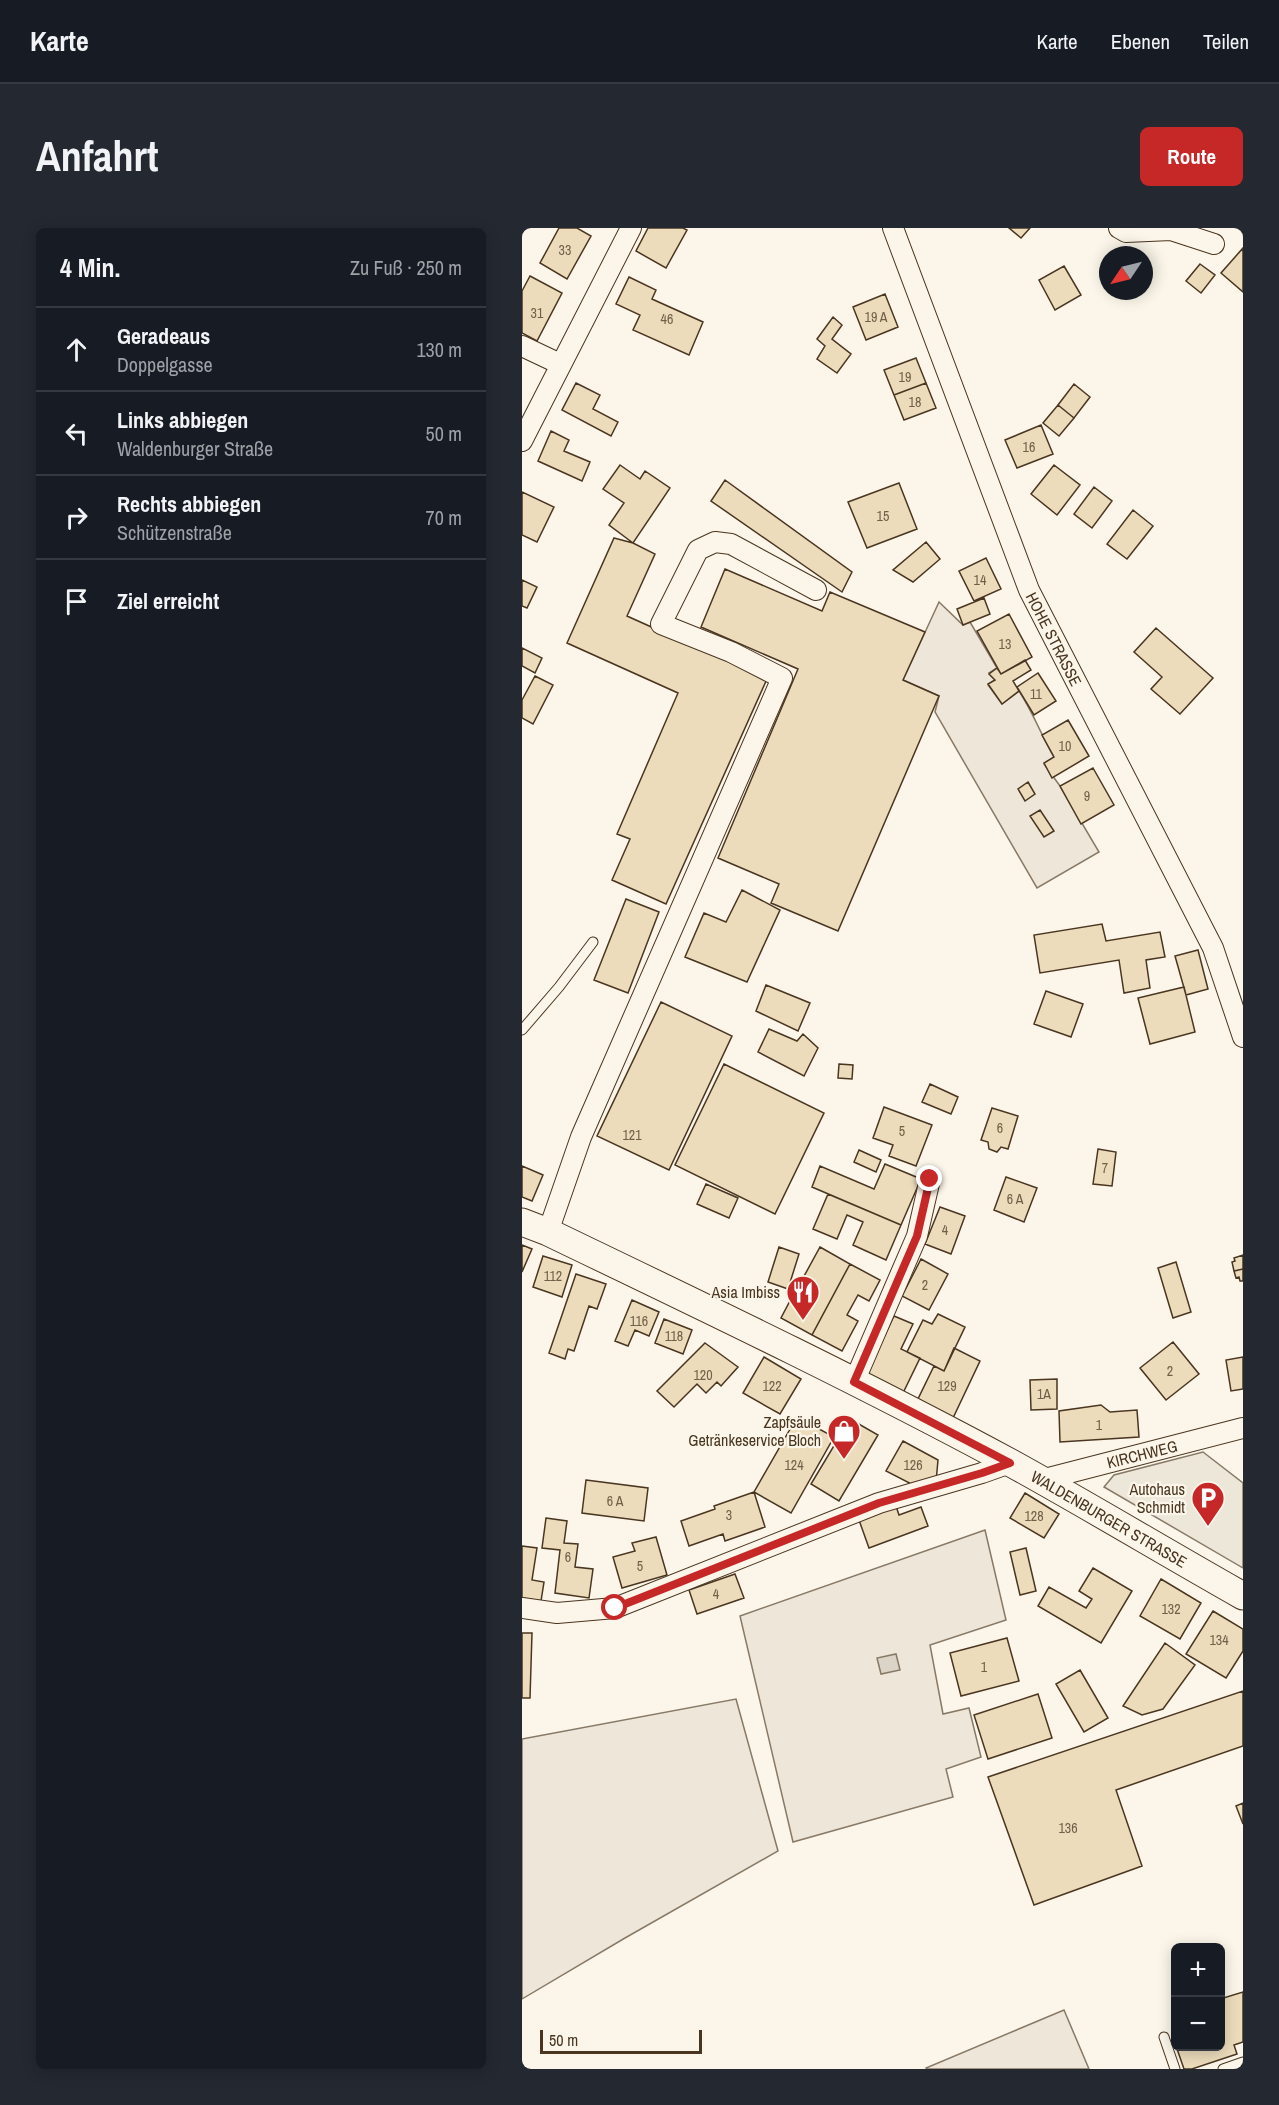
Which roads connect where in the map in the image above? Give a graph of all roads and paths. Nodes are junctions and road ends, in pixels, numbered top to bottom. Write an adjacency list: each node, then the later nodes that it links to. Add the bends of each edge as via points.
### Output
1 (893, 228): 11 (street, HOHE STRASSE, via 1029,590 1214,948)
2 (1119, 228): 4 (street, via 1126,232 1171,230)
3 (628, 229): 6 (street)
4 (1214, 244)
5 (522, 346): 6 (street)
6 (560, 364): 7 (street)
7 (522, 441)
8 (816, 590): 14 (street, via 731,544 715,542 698,550 661,624 782,678 581,1137)
9 (593, 942): 10 (lane)
10 (522, 1030)
11 (1243, 1037)
12 (930, 1179): 15 (street, via 917,1236)
13 (522, 1222): 14 (main road, WALDENBURGER STRASSE)
14 (548, 1232): 15 (main road, WALDENBURGER STRASSE)
15 (854, 1382): 17 (main road, WALDENBURGER STRASSE)
16 (1243, 1428): 18 (street, KIRCHWEG)
17 (1010, 1463): 18 (main road, WALDENBURGER STRASSE); 20 (street, via 879,1503 615,1608 557,1613)
18 (1041, 1480): 19 (main road, WALDENBURGER STRASSE)
19 (1243, 1596)
20 (522, 1608)
21 (1164, 2037): 23 (lane)
22 (1243, 2062): 24 (lane)
23 (1175, 2069)
24 (1223, 2069)

